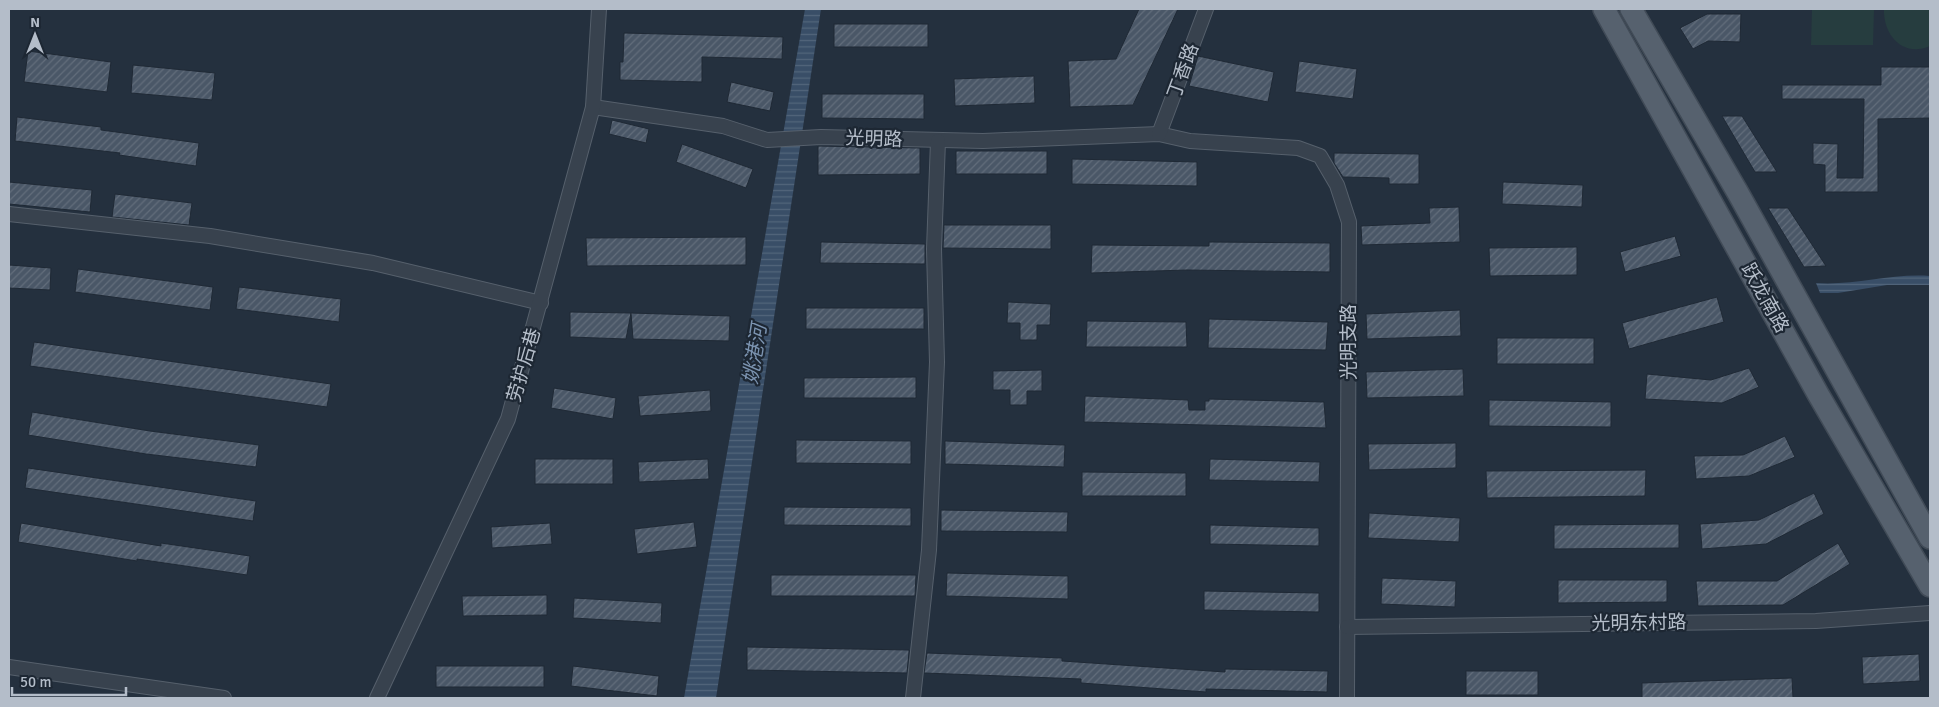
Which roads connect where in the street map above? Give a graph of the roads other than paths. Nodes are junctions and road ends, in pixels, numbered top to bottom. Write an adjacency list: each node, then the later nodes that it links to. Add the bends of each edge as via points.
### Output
1 (598, 9): 5 (street, 劳护后巷)
2 (1206, 9): 6 (street, 丁香路)
3 (1604, 9): 11 (main road, 跃龙南路, via 1818,394)
4 (1631, 9): 10 (main road, 跃龙南路, via 1743,202)
5 (593, 107): 7 (street, 光明路, via 723,126 767,140); 9 (street, 劳护后巷)
6 (1159, 134): 7 (street, 光明路); 13 (street, 光明支路, via 1190,141 1298,148 1320,156 1337,185 1349,222)
7 (938, 141): 17 (street, via 934,249 936,362 929,550)
8 (9, 214): 9 (street, via 210,236 373,263)
9 (540, 303): 16 (street, 劳护后巷, via 508,419)
10 (1930, 538)
11 (1930, 586)
12 (1930, 613): 13 (street, 光明东村路, via 1816,621)
13 (1347, 626): 18 (street, 光明支路)
14 (9, 667): 15 (street)
15 (224, 698)
16 (377, 698)
17 (913, 698)
18 (1347, 698)

